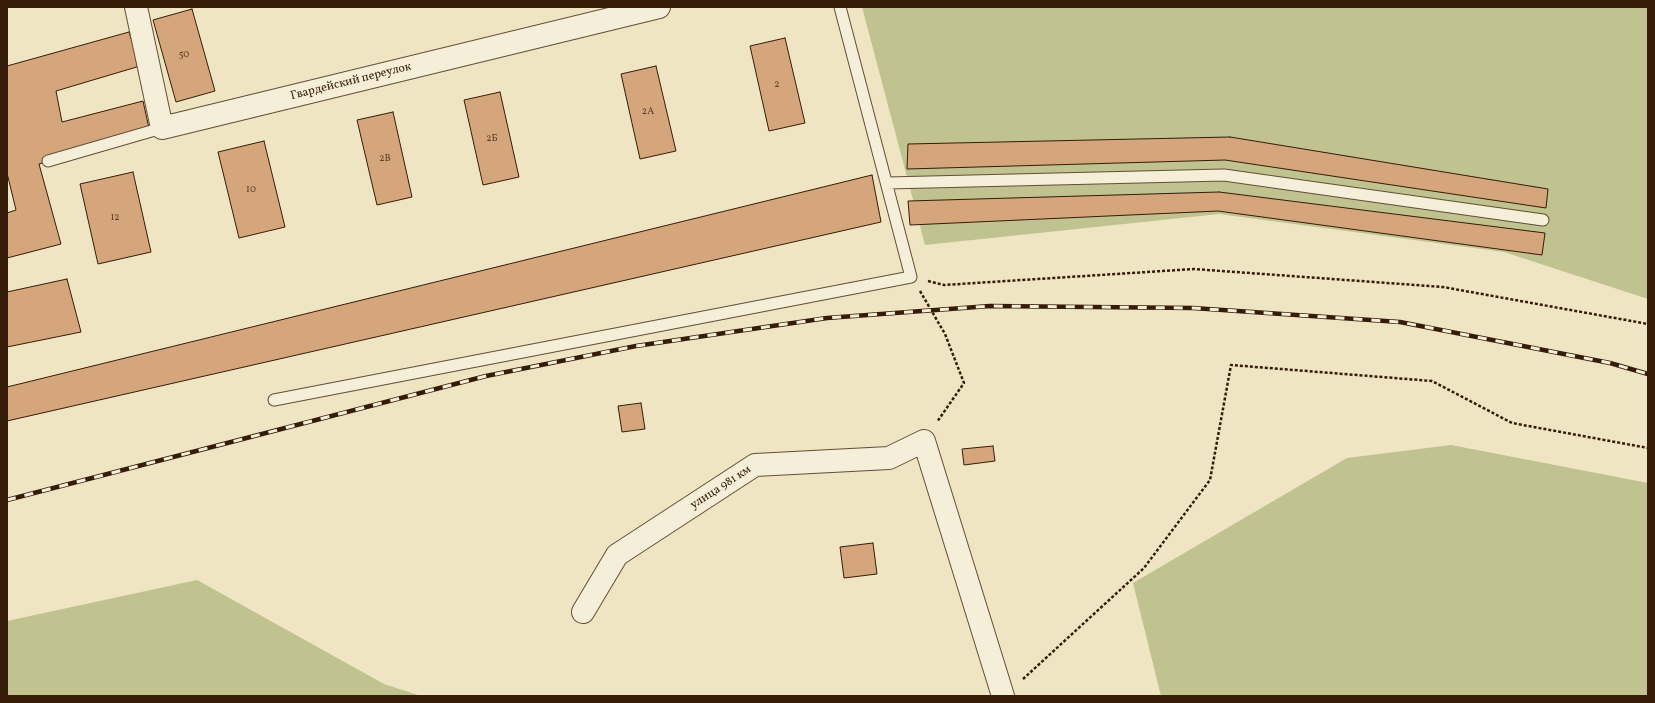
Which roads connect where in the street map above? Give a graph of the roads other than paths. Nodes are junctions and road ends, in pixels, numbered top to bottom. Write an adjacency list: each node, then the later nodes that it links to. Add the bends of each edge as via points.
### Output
1 (136, 7): 4 (street)
2 (659, 7): 4 (street, Гвардейский переулок)
3 (840, 7): 6 (lane)
4 (162, 128): 5 (lane)
5 (48, 161)
6 (888, 183): 7 (lane, via 1224,175); 8 (lane, via 911,277)
7 (1543, 220)
8 (274, 400)
9 (583, 612): 10 (street, улица 981 км, via 618,555 755,465 889,458 924,441)
10 (1003, 696)

